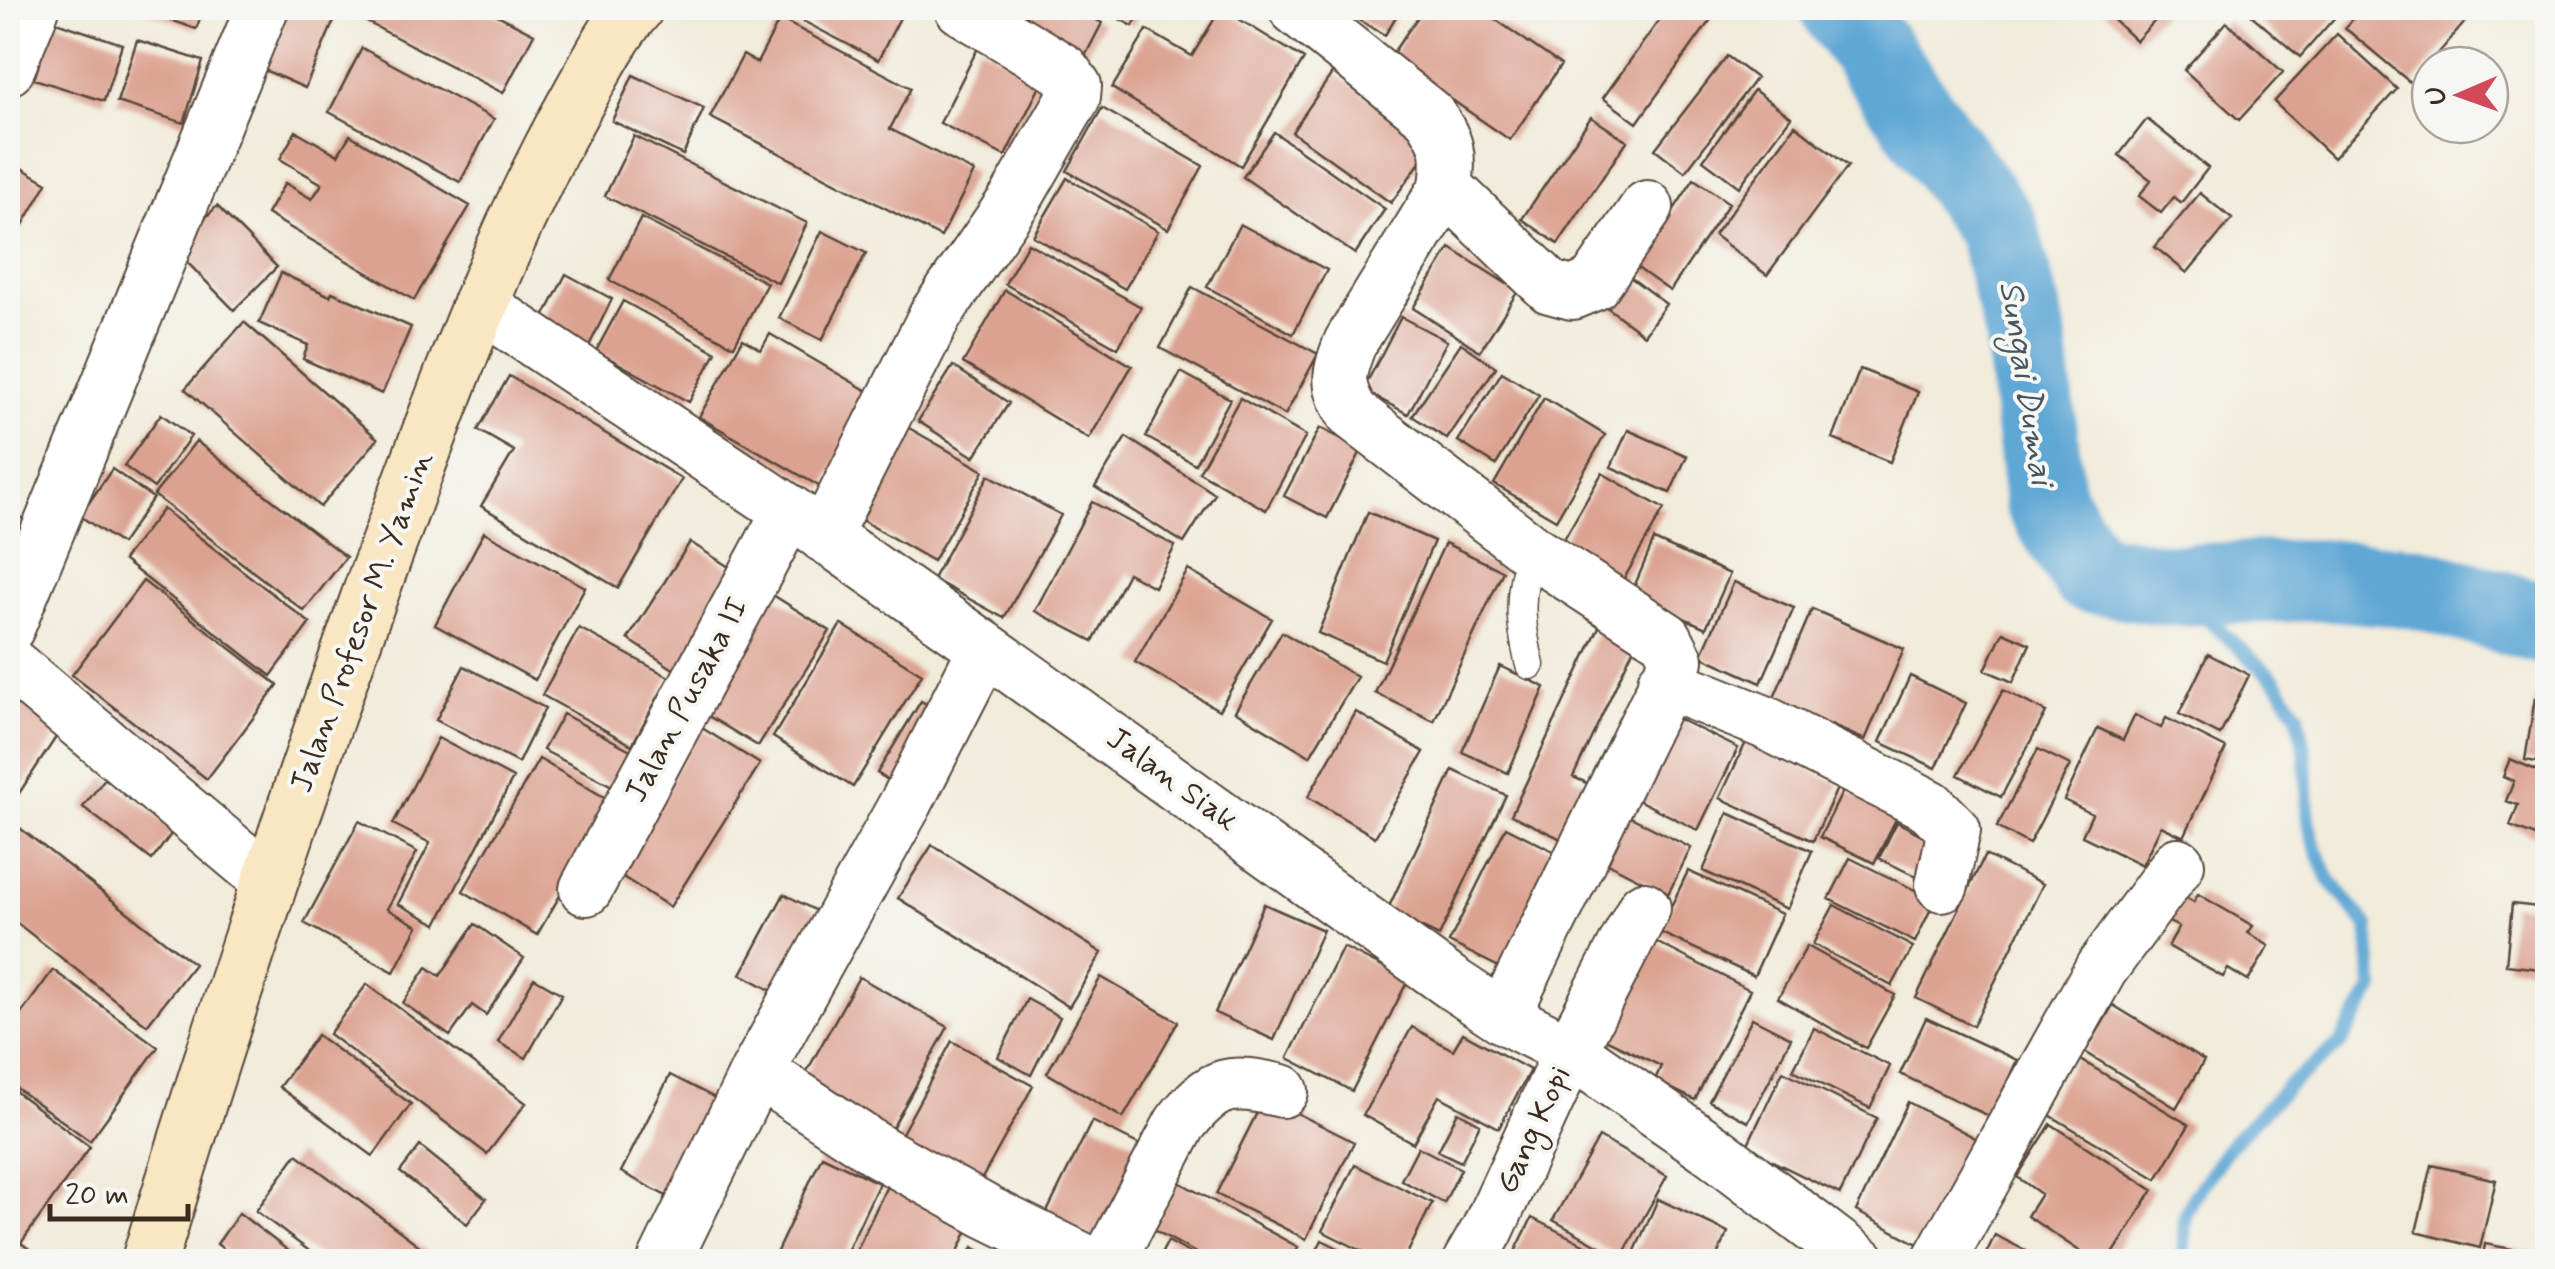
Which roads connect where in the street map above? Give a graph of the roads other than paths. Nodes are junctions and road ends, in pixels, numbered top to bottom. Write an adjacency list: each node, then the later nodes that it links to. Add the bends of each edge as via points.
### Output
1 (33, 8): 6 (street)
2 (262, 8): 12 (street)
3 (635, 8): 9 (street, Jalan Profesor M. Yamin, via 536,173)
4 (961, 8): 10 (street, Jalan Pusaka II, via 1064,70 1074,97)
5 (1295, 8): 7 (street, via 1429,116 1445,138)
6 (8, 70)
7 (1446, 187): 8 (street, via 1550,287 1572,293 1594,284); 11 (street, via 1350,342 1340,392 1353,414)
8 (1648, 207)
9 (479, 304): 10 (street, Jalan Siak); 18 (street, Jalan Profesor M. Yamin)
10 (806, 524): 13 (street, Jalan Siak); 20 (street, Jalan Pusaka II)
11 (1532, 550): 15 (lane, via 1520,601); 16 (street, via 1666,638 1677,660)
12 (8, 628)
13 (986, 648): 22 (street, Jalan Siak); 24 (street)
14 (8, 662): 18 (street)
15 (1530, 665)
16 (1664, 682): 19 (street, via 1764,722 1930,806 1954,830); 22 (street)
17 (2178, 864): 32 (street, via 2101,970)
18 (270, 882): 26 (street, Jalan Profesor M. Yamin)
19 (1942, 885)
20 (586, 889)
21 (1644, 908): 23 (street, Gang Kopi)
22 (1503, 1017): 23 (street, Jalan Siak)
23 (1570, 1051): 30 (street, Gang Kopi); 31 (street, Jalan Siak)
24 (756, 1071): 27 (street); 28 (street, via 880,1152)
25 (1282, 1090): 29 (street, via 1244,1082 1222,1086 1194,1105)
26 (149, 1262)
27 (664, 1262)
28 (1088, 1262)
29 (1108, 1262)
30 (1469, 1262)
31 (1860, 1262)
32 (1938, 1262)

